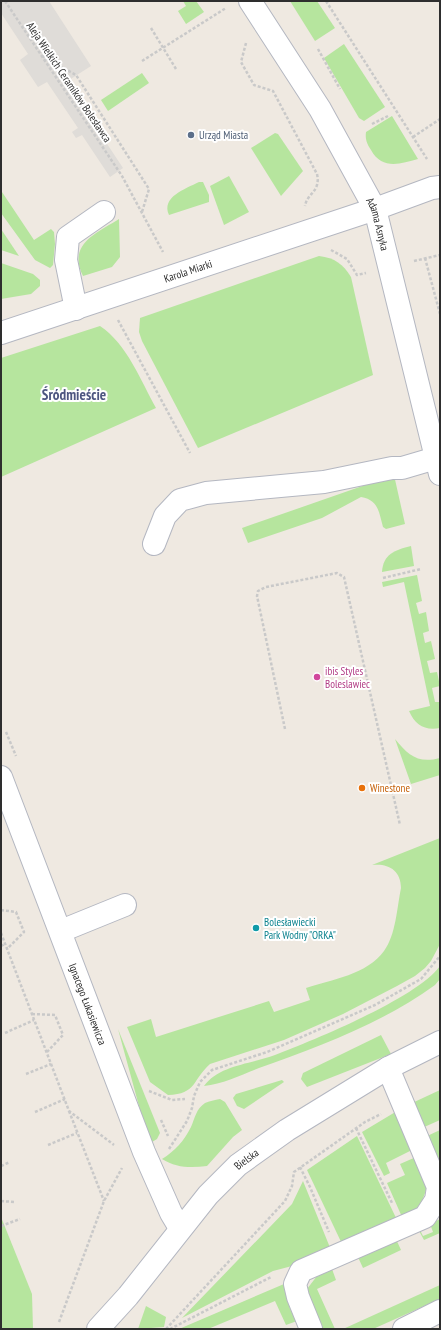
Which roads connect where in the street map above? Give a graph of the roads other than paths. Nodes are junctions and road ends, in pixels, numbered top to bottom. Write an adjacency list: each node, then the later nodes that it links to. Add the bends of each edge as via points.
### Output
1 (250, 1): 3 (street, Adama Asnyka, via 320,109)
2 (440, 187): 3 (street, Karola Miarki)
3 (375, 209): 5 (street, Karola Miarki); 7 (street, Adama Asnyka)
4 (104, 212): 5 (street, via 68,238 66,260)
5 (76, 309): 6 (street, Karola Miarki)
6 (1, 333)
7 (438, 466): 8 (street, via 392,468 324,482 206,493 180,500 165,516)
8 (154, 544)
9 (1, 777): 11 (street, Ignacego Łukasiewicza)
10 (125, 905): 11 (street)
11 (61, 931): 14 (street, Ignacego Łukasiewicza, via 148,1162)
12 (440, 1042): 13 (street, Bielska)
13 (388, 1068): 14 (street, Bielska, via 287,1130 238,1165); 17 (street, via 438,1187 436,1200 425,1217 301,1271 295,1284)
14 (180, 1228): 16 (street, Bielska, via 128,1296)
15 (440, 1311): 18 (street)
16 (98, 1329)
17 (311, 1329)
18 (404, 1329)

